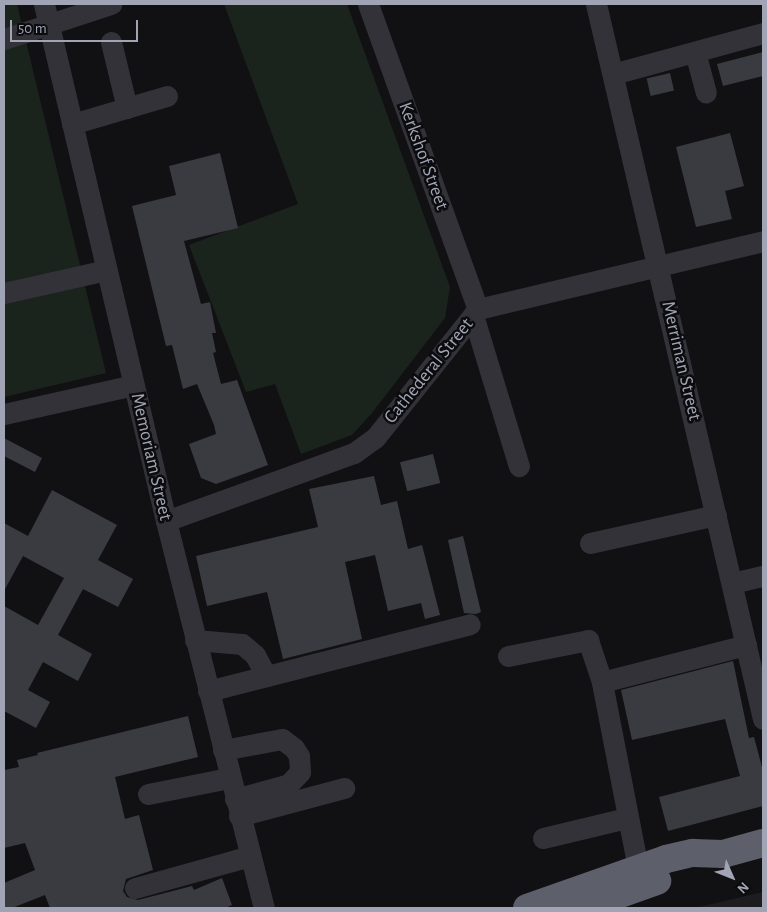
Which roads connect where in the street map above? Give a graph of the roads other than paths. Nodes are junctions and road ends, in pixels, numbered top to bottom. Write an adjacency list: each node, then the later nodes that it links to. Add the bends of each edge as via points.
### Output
1 (44, 4): 5 (street, Memoriam Street)
2 (111, 4): 5 (street)
3 (368, 4): 19 (street, Kerkshof Street)
4 (596, 4): 10 (street, Merriman Street)
5 (49, 26): 7 (street); 14 (street, Memoriam Street)
6 (763, 33): 9 (street)
7 (4, 39)
8 (111, 42): 13 (street)
9 (694, 52): 10 (street); 11 (street)
10 (613, 74): 16 (street, Merriman Street)
11 (706, 93)
12 (166, 96): 13 (street)
13 (127, 108): 14 (street)
14 (72, 124): 17 (street, Memoriam Street)
15 (763, 241): 16 (street, Cathederal Street)
16 (659, 267): 19 (street, Cathederal Street); 23 (street, Merriman Street)
17 (106, 270): 18 (street); 20 (street, Memoriam Street)
18 (4, 293)
19 (476, 312): 22 (street, Kerkshof Street); 24 (street, Cathederal Street, via 375,438 354,453)
20 (134, 385): 21 (street); 24 (street, Memoriam Street)
21 (4, 414)
22 (519, 466)
23 (716, 515): 25 (street); 27 (street, Merriman Street)
24 (166, 521): 29 (street, Memoriam Street)
25 (590, 543)
26 (763, 576): 27 (street)
27 (732, 583): 30 (street, Merriman Street)
28 (470, 624): 32 (street)
29 (195, 640): 32 (street, via 242,644 255,655); 34 (street, Memoriam Street)
30 (746, 645): 33 (street); 35 (street, Merriman Street)
31 (508, 656): 33 (street, via 588,640)
32 (266, 676): 34 (street)
33 (602, 682): 41 (street)
34 (208, 691): 36 (street, Memoriam Street)
35 (763, 719)
36 (223, 750): 37 (street, Memoriam Street); 40 (street, via 282,740 299,756 300,772 289,784)
37 (229, 778): 39 (street); 40 (street, Memoriam Street)
38 (344, 788): 40 (street)
39 (148, 794)
40 (237, 807): 45 (street, Memoriam Street)
41 (627, 818): 42 (street); 46 (street)
42 (543, 838)
43 (763, 844): 44 (highway)
44 (723, 854): 46 (highway, via 693,853); 50 (highway, via 703,868)
45 (250, 856): 47 (street); 48 (street, Memoriam Street)
46 (638, 868): 49 (highway)
47 (135, 888)
48 (264, 908)
49 (527, 908)
50 (581, 908)

